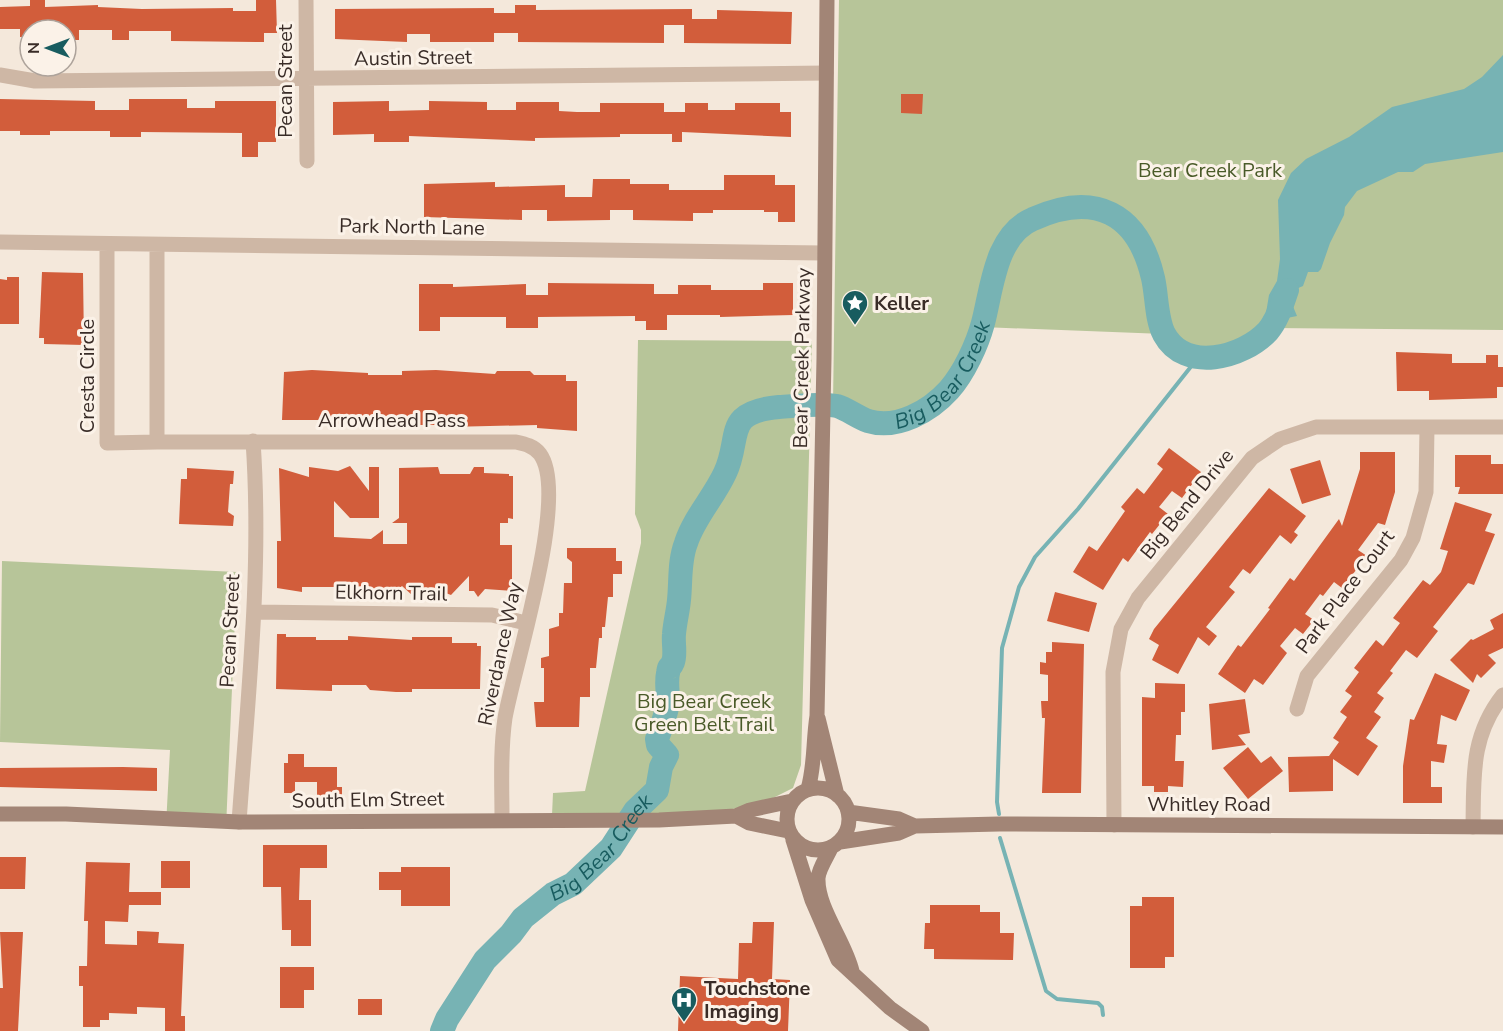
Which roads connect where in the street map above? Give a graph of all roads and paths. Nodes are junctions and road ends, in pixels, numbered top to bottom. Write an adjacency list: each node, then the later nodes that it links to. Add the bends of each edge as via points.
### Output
1 (306, 0): 5 (street, Pecan Street)
2 (827, 0): 3 (street, Bear Creek Parkway)
3 (826, 73): 5 (street, Austin Street); 10 (street, Bear Creek Parkway)
4 (0, 75): 5 (street, Austin Street, via 36,81)
5 (306, 80): 6 (street, Pecan Street)
6 (307, 161)
7 (0, 243): 8 (street, Park North Lane)
8 (107, 244): 9 (street, Park North Lane); 13 (street, Cresta Circle, via 107,443)
9 (157, 245): 10 (street, Park North Lane); 13 (street)
10 (824, 253): 20 (street, Bear Creek Parkway)
11 (1427, 427): 12 (street, Big Bend Drive); 19 (street, Park Place Court, via 1426,492 1413,538 1401,560 1307,676); 29 (street, Big Bend Drive, via 1324,426 1272,443 1241,469 1138,598 1121,629 1113,657)
12 (1503, 427)
13 (157, 441): 14 (street, Arrowhead Pass)
14 (253, 441): 15 (street, Arrowhead Pass, via 516,441 530,445 546,464); 16 (street, Pecan Street)
15 (546, 535): 17 (street, Riverdance Way)
16 (254, 612): 17 (street, Elkhorn Trail, via 492,615); 28 (street, Pecan Street)
17 (526, 623): 27 (street, Riverdance Way, via 505,716)
18 (1503, 695): 31 (street, via 1484,724 1477,744)
19 (1297, 709)
20 (817, 716): 21 (street, Bear Creek Parkway); 22 (street, Bear Creek Parkway)
21 (808, 789): 22 (street, via 828,790); 23 (street)
22 (837, 795): 24 (street)
23 (792, 801): 26 (street, South Elm Street); 33 (street, via 786,821)
24 (848, 812): 30 (street, Whitley Road, via 899,819); 34 (street, via 849,823)
25 (0, 814): 28 (street, South Elm Street)
26 (736, 816): 27 (street, South Elm Street, via 659,820); 33 (street, South Elm Street)
27 (501, 819): 28 (street, South Elm Street)
28 (239, 822)
29 (1114, 825): 30 (street, Whitley Road); 31 (street, Whitley Road)
30 (915, 826): 34 (street, Whitley Road, via 899,833)
31 (1473, 827): 32 (street, Whitley Road)
32 (1503, 827)
33 (791, 835): 34 (street, via 811,850); 35 (street, via 828,940 838,960)
34 (836, 845): 35 (street, via 818,878 826,910)
35 (852, 971): 36 (street, via 890,1008)
36 (922, 1031)

